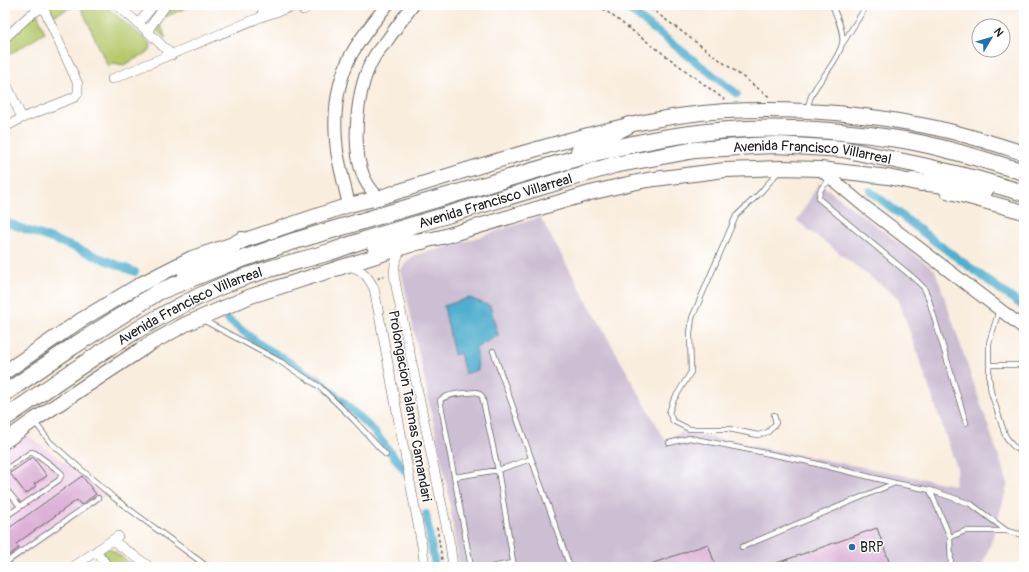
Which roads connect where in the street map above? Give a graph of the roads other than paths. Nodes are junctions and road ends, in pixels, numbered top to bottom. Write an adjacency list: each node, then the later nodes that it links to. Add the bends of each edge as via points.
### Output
1 (117, 5): 12 (street)
2 (154, 5): 12 (street)
3 (166, 5): 13 (street)
4 (268, 5): 11 (street)
5 (292, 5): 11 (street)
6 (387, 5): 32 (main road, via 351,55 341,78 337,98 337,151)
7 (413, 5): 31 (main road, via 373,57 359,102 359,162 369,187)
8 (832, 5): 15 (lane, via 840,23)
9 (867, 5): 15 (lane)
10 (44, 6): 14 (street); 20 (street, via 79,90 75,96)
11 (261, 17): 16 (street)
12 (138, 24): 13 (street)
13 (147, 31): 16 (street)
14 (5, 38)
15 (843, 43): 19 (lane, via 811,96)
16 (172, 55): 17 (street)
17 (112, 79)
18 (5, 81): 20 (street)
19 (808, 111): 21 (main road, via 738,111 660,119); 23 (main road, via 915,124)
20 (22, 118): 22 (street)
21 (630, 125): 26 (highway); 31 (main road, via 575,138)
22 (5, 126)
23 (1024, 153)
24 (781, 168): 25 (main road, Avenida Francisco Villarreal); 35 (main road, Avenida Francisco Villarreal, via 725,170 647,180 590,193); 52 (lane, via 736,216 692,318 691,372 673,401 669,413 673,421)
25 (820, 169): 28 (main road); 29 (main road, Avenida Francisco Villarreal)
26 (538, 170): 27 (highway, Avenida Francisco Villarreal, via 594,153 684,135 781,128 851,132 905,140); 39 (highway, Avenida Francisco Villarreal, via 291,242)
27 (1024, 172)
28 (831, 180): 40 (main road); 51 (lane, via 824,184 819,199 924,288)
29 (912, 181): 30 (highway, via 993,192); 33 (main road, Avenida Francisco Villarreal)
30 (1024, 193): 37 (highway, Avenida Francisco Villarreal, via 931,168 843,149 777,146 695,150 614,165)
31 (378, 198): 32 (main road)
32 (349, 205): 34 (main road)
33 (1024, 212)
34 (242, 240): 39 (highway); 46 (main road, via 192,258 141,284)
35 (423, 241): 36 (main road, Avenida Francisco Villarreal); 37 (highway)
36 (402, 248): 38 (main road, Avenida Francisco Villarreal); 80 (street, via 395,263 394,274)
37 (330, 252): 49 (highway, Avenida Francisco Villarreal, via 232,281 170,311 85,362)
38 (346, 265): 41 (main road, Avenida Francisco Villarreal, via 250,296); 79 (street, Prolongacion Talamas Camandari, via 367,275 374,288)
39 (158, 292): 47 (highway, Avenida Francisco Villarreal, via 72,346)
40 (999, 309): 42 (main road); 44 (lane, via 989,343)
41 (199, 318): 50 (main road, Avenida Francisco Villarreal, via 151,343); 57 (lane, via 281,362 320,387)
42 (1024, 328)
43 (493, 351): 58 (lane)
44 (989, 365): 45 (lane); 56 (lane, via 990,392 1006,434 1012,445 1017,449)
45 (1024, 365)
46 (5, 372)
47 (5, 393)
48 (774, 415): 52 (lane, via 776,423 768,432 758,435 729,429)
49 (5, 418)
50 (34, 420): 54 (main road, Avenida Francisco Villarreal); 78 (lane, via 50,442 114,498)
51 (966, 423)
52 (689, 429): 53 (lane)
53 (690, 438): 55 (lane); 62 (lane, via 806,461)
54 (5, 441)
55 (669, 444)
56 (1024, 449)
57 (386, 455)
58 (531, 459): 60 (lane); 83 (lane)
59 (5, 470): 66 (lane, via 31,452 35,452 62,474 59,480)
60 (498, 470): 61 (lane); 61 (lane, via 482,396 477,392 440,400); 74 (lane)
61 (455, 477): 81 (lane)
62 (895, 483): 64 (lane); 71 (lane)
63 (5, 488): 66 (lane)
64 (930, 490): 68 (lane, via 971,504); 70 (lane)
65 (98, 498): 73 (lane)
66 (20, 506): 67 (lane)
67 (5, 517)
68 (1007, 531): 69 (lane); 70 (lane, via 965,531)
69 (1024, 535)
70 (950, 537): 84 (lane)
71 (742, 547)
72 (96, 551): 75 (street); 76 (street); 77 (street, via 115,538)
73 (5, 563)
74 (513, 565): 82 (lane)
75 (74, 567)
76 (108, 567)
77 (150, 567)
78 (208, 567)
79 (425, 567)
80 (453, 567)
81 (471, 567)
82 (491, 567)
83 (570, 567)
84 (951, 567)

